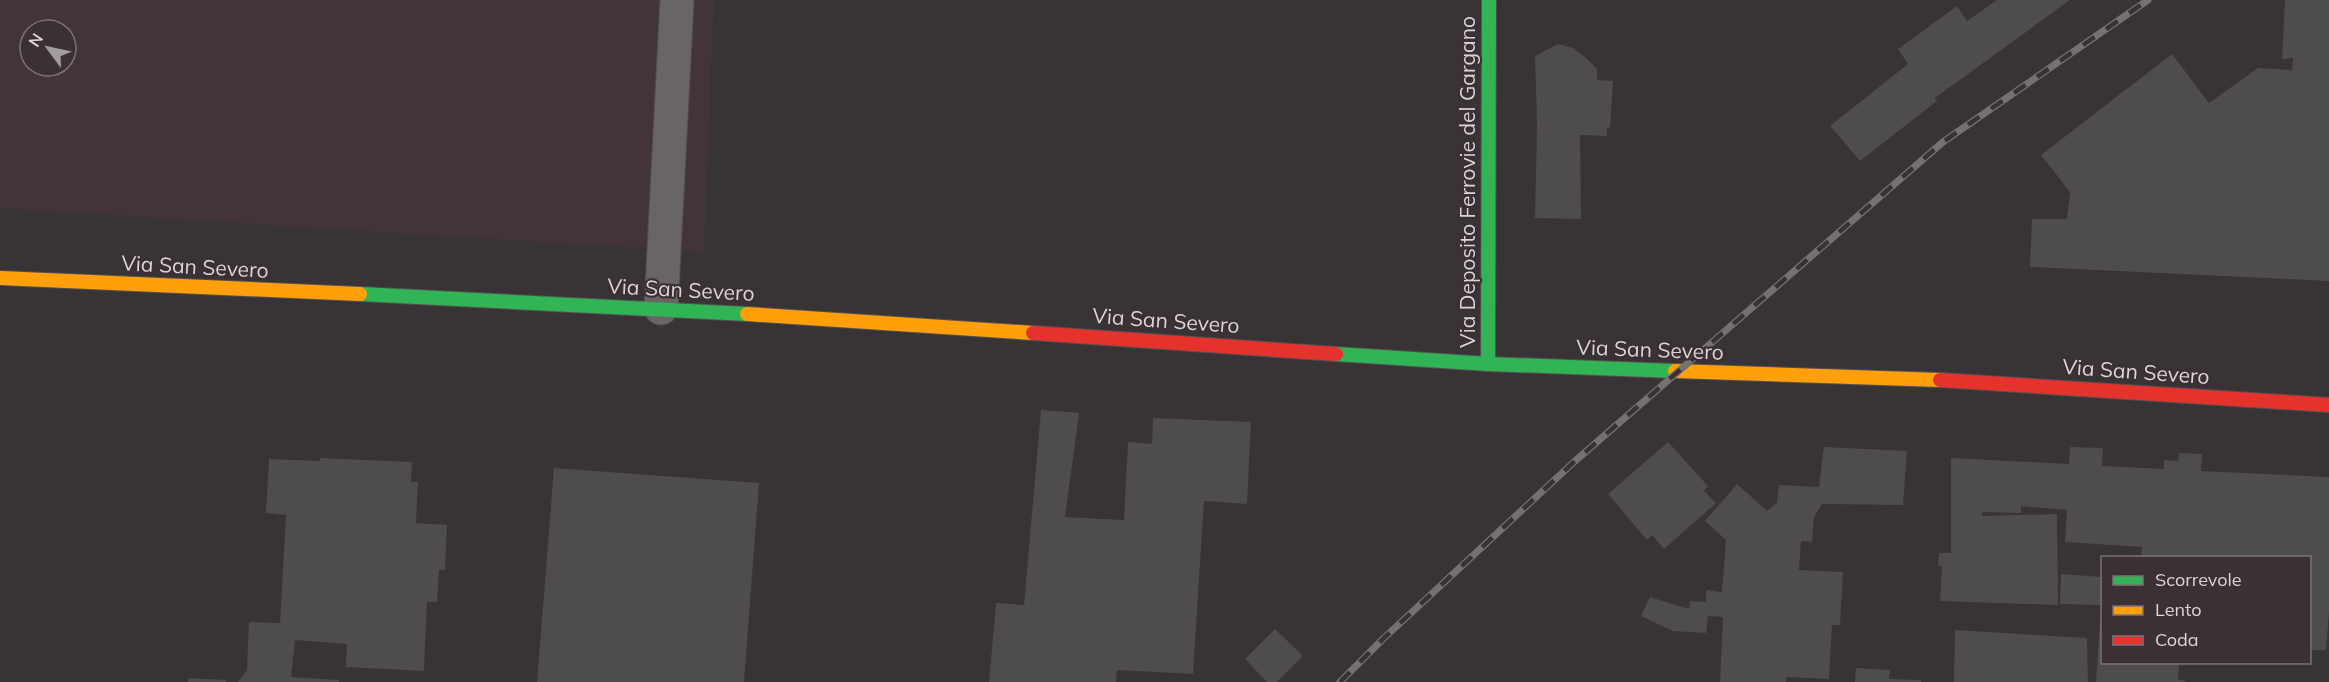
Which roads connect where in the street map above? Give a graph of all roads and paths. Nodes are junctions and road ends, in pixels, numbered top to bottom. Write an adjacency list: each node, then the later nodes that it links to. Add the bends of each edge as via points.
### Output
1 (677, 0): 4 (street)
2 (1489, 0): 5 (main road, Via Deposito Ferrovie del Gargano)
3 (0, 278): 4 (main road, Via San Severo)
4 (661, 308): 5 (main road, Via San Severo)
5 (1488, 364): 6 (main road, Via San Severo, via 1959,381)
6 (2329, 405)

